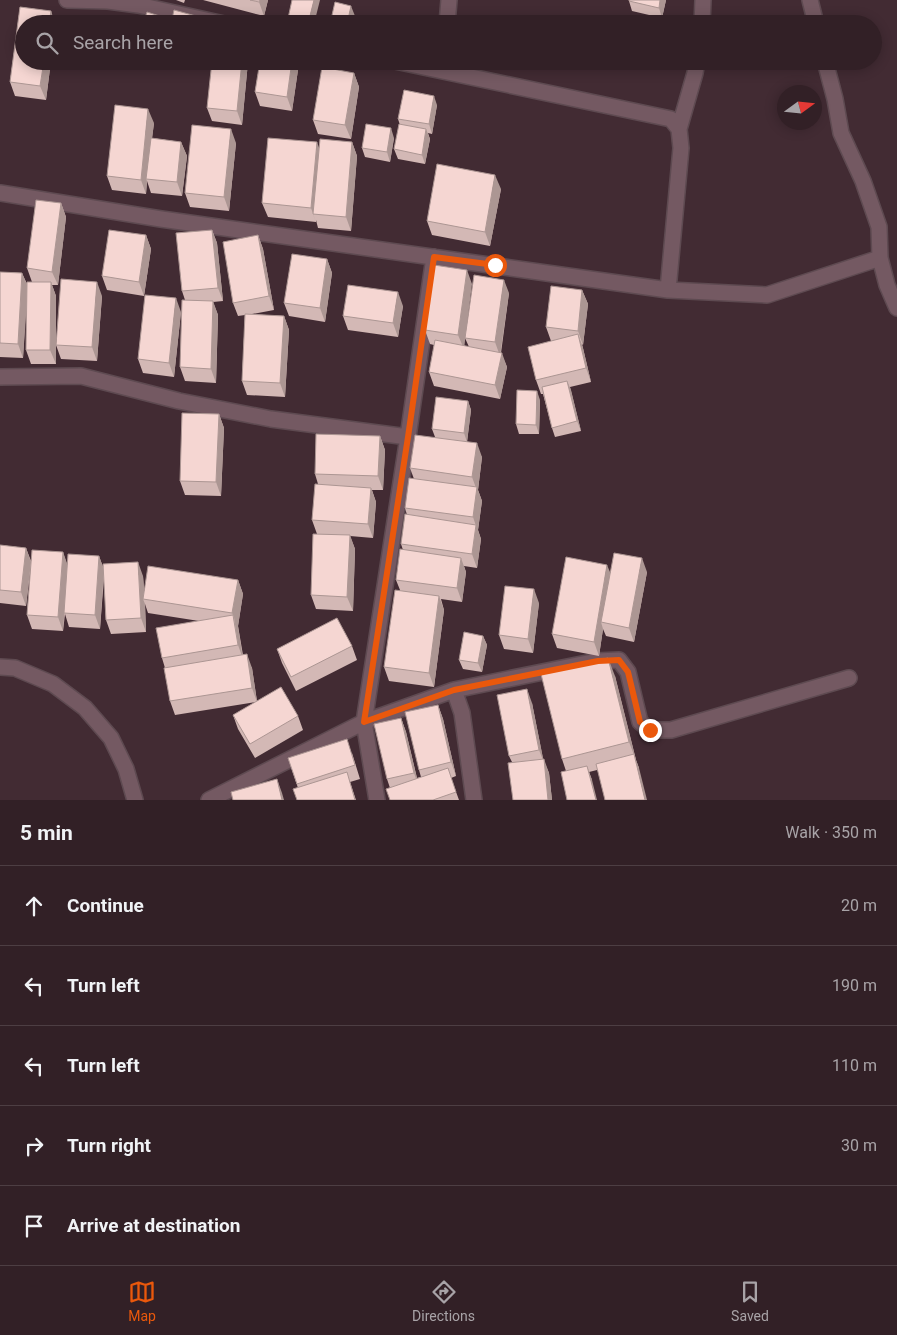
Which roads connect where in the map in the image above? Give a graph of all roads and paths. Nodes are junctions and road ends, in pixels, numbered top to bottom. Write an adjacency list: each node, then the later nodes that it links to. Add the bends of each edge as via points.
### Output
1 (68, 0): 5 (street, via 108,1)
2 (449, 0): 6 (street)
3 (704, 0): 7 (street)
4 (810, 0): 8 (street)
5 (183, 15)
6 (448, 15)
7 (703, 15)
8 (814, 15)
9 (460, 70): 12 (street, via 671,119)
10 (696, 70): 12 (street)
11 (827, 70): 15 (street, via 841,133 863,180 879,227)
12 (680, 129): 16 (street, via 682,148)
13 (0, 193): 14 (street)
14 (434, 257): 16 (street); 19 (street)
15 (880, 258): 16 (street, via 767,295); 17 (street)
16 (668, 290)
17 (897, 308)
18 (0, 377): 19 (street, via 81,376 179,401 271,418)
19 (408, 437): 23 (street)
20 (0, 667): 24 (street, via 15,668 54,684 85,708 111,738 126,769)
21 (848, 678): 22 (street, via 671,730 650,730 640,722 628,672 619,660 598,661)
22 (454, 690): 23 (street); 27 (street, via 462,713)
23 (364, 722): 25 (street); 26 (street)
24 (135, 800)
25 (209, 800)
26 (377, 800)
27 (474, 800)

